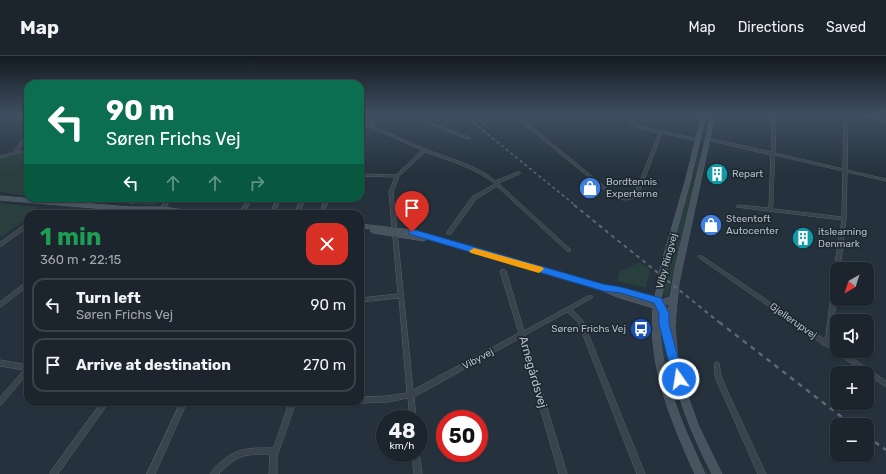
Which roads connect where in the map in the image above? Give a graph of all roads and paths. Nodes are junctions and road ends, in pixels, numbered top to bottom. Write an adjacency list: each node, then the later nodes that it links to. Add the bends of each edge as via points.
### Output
1 (388, 135): 14 (street)
2 (460, 135): 10 (street)
3 (539, 135): 4 (street, via 609,192 626,199 637,193)
4 (659, 135)
5 (672, 135): 11 (street)
6 (699, 135): 11 (main road, Viby Ringvej)
7 (709, 135): 13 (main road, Viby Ringvej)
8 (774, 135): 17 (street)
9 (845, 135): 19 (street)
10 (469, 138)
11 (698, 139): 13 (main road); 50 (main road, Viby Ringvej, via 692,170 662,277)
12 (24, 141): 16 (street)
13 (708, 141): 17 (street); 48 (main road, Viby Ringvej)
14 (424, 150): 22 (street); 24 (street, via 474,169)
15 (24, 151): 16 (street)
16 (13, 154): 18 (street)
17 (773, 155): 19 (street); 34 (street)
18 (0, 157)
19 (844, 171): 23 (street); 35 (street)
20 (519, 173): 24 (street)
21 (364, 175): 22 (street)
22 (397, 176): 38 (street, via 391,192)
23 (886, 180)
24 (497, 183): 39 (street, via 474,198); 41 (street)
25 (0, 198): 26 (main road)
26 (24, 200)
27 (47, 202): 31 (main road)
28 (248, 202): 32 (street)
29 (277, 202): 33 (street)
30 (738, 206): 34 (street)
31 (138, 210)
32 (243, 210)
33 (274, 210)
34 (771, 210): 35 (street)
35 (844, 219): 43 (street)
36 (24, 228): 40 (street)
37 (364, 228): 38 (main road)
38 (395, 232): 46 (street); 50 (main road, via 436,240)
39 (449, 233)
40 (0, 245)
41 (569, 250)
42 (700, 257): 55 (street, Gjellerupvej)
43 (838, 262)
44 (503, 271): 54 (street, Arnegårdsvej)
45 (24, 286): 51 (street)
46 (400, 296): 49 (street); 62 (street)
47 (590, 297): 53 (street, Vibyvej)
48 (672, 299): 50 (main road); 56 (main road, Viby Ringvej, via 671,329)
49 (364, 300)
50 (658, 304): 56 (main road, via 664,313 664,324); 78 (main road, Viby Ringvej, via 656,340 663,376 676,419)
51 (0, 305)
52 (833, 306): 55 (street, via 829,337)
53 (568, 309): 54 (street, Vibyvej); 77 (street, via 580,321)
54 (522, 334): 62 (street, Vibyvej); 76 (street, Arnegårdsvej)
55 (824, 343): 61 (street, Gjellerupvej)
56 (675, 361): 79 (main road, Viby Ringvej, via 692,419)
57 (0, 363): 59 (street)
58 (717, 365): 80 (street, via 718,376)
59 (24, 367)
60 (24, 373): 64 (street)
61 (886, 384)
62 (411, 395): 63 (street, Vibyvej); 68 (street)
63 (364, 400)
64 (0, 402)
65 (103, 406): 71 (street)
66 (182, 406): 72 (street)
67 (292, 406): 69 (street)
68 (412, 410)
69 (275, 451): 73 (street, via 240,452 226,461); 74 (street)
70 (417, 462): 75 (street)
71 (54, 474)
72 (151, 474)
73 (214, 474)
74 (273, 474)
75 (418, 474)
76 (563, 474)
77 (641, 474)
78 (700, 474)
79 (717, 474)
80 (762, 474)

